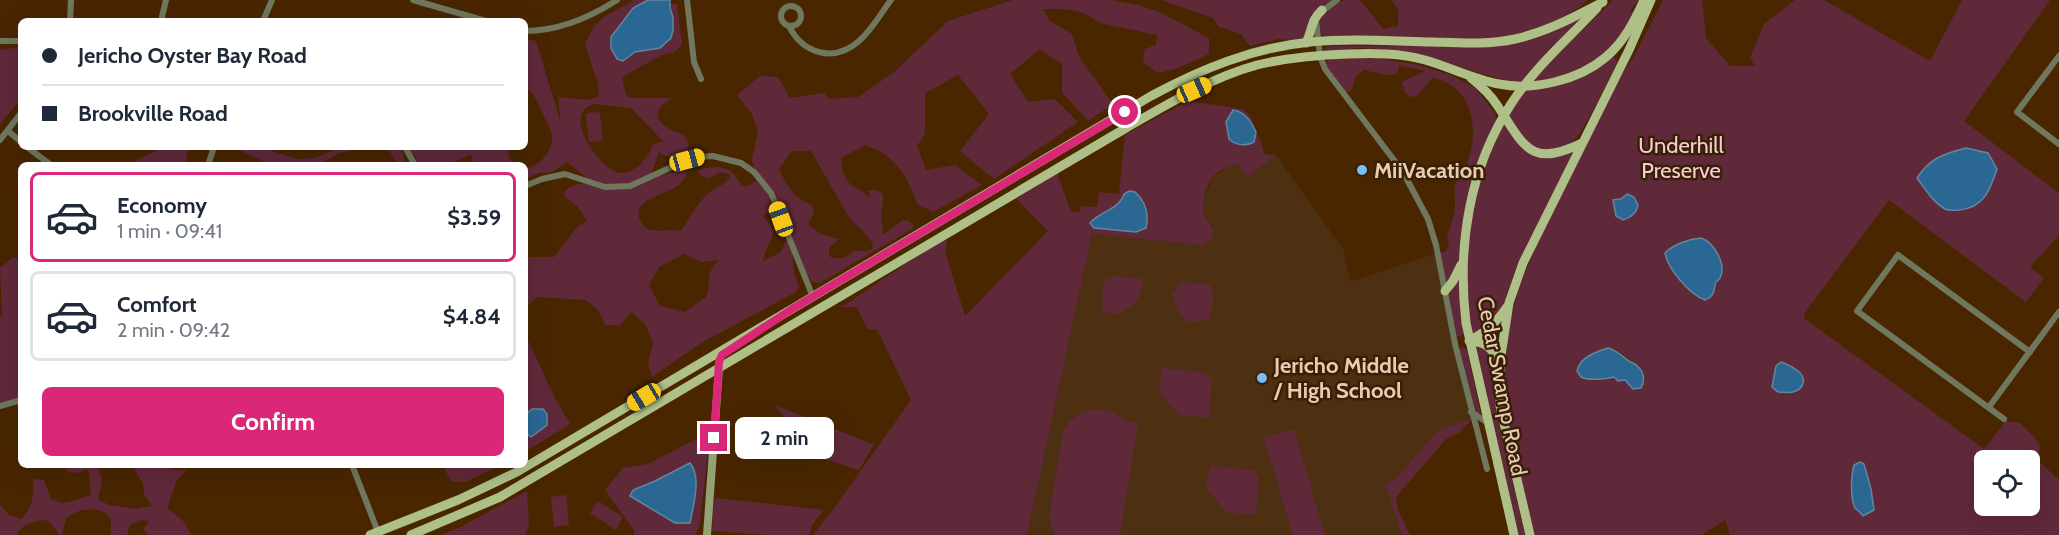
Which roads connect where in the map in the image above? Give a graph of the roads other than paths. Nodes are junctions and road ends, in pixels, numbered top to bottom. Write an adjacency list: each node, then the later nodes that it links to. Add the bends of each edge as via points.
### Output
1 (71, 0): 14 (street)
2 (166, 0): 15 (street)
3 (272, 0): 16 (street)
4 (413, 0): 12 (street)
5 (617, 0): 19 (street, via 589,17)
6 (687, 0): 27 (street, via 694,62)
7 (891, 0): 18 (street, via 861,40 837,53 822,53 800,43)
8 (1337, 0): 13 (street)
9 (1644, 0): 28 (main road, via 1624,37 1606,57 1569,77)
10 (1651, 0): 36 (main road, Cedar Swamp Road)
11 (1604, 1): 22 (main road, via 1546,30 1495,42); 28 (main road, Cedar Swamp Road)
12 (440, 4): 17 (street)
13 (1322, 10): 22 (street, via 1316,21); 23 (main road, via 1312,20)
14 (70, 18)
15 (162, 18)
16 (264, 18)
17 (478, 18)
18 (789, 26)
19 (528, 31)
20 (0, 41): 21 (street)
21 (18, 41)
22 (1317, 42): 23 (main road); 24 (street)
23 (1306, 43): 29 (main road, via 1220,63 1180,80)
24 (1320, 56): 26 (main road, via 1389,54 1428,61); 32 (main road, via 1257,66 1182,95); 44 (street, via 1325,69 1416,195 1432,232)
25 (2059, 56): 37 (street, via 2018,112)
26 (1469, 76): 28 (main road, via 1501,85); 31 (main road, via 1485,89)
27 (700, 79)
28 (1524, 86): 31 (main road, Cedar Swamp Road)
29 (1118, 116): 32 (main road); 41 (main road)
30 (18, 117): 33 (street)
31 (1504, 117): 36 (main road, via 1520,141 1536,152 1556,154); 43 (main road, Cedar Swamp Road, via 1474,184 1465,226)
32 (1126, 128): 42 (main road)
33 (8, 131): 34 (street); 35 (street)
34 (18, 139)
35 (0, 140)
36 (1582, 143): 46 (main road, Cedar Swamp Road, via 1523,263)
37 (2059, 144)
38 (31, 150): 39 (street)
39 (47, 162)
40 (528, 185): 45 (street, via 565,174 605,187 630,186 700,157 741,163 771,193)
41 (946, 218): 42 (main road); 45 (main road)
42 (954, 230): 53 (main road)
43 (1464, 256): 44 (main road, via 1459,272); 49 (main road, Cedar Swamp Road)
44 (1445, 291): 50 (street)
45 (813, 297): 48 (main road)
46 (1509, 303): 49 (main road, via 1494,325); 52 (main road, Cedar Swamp Road)
47 (2059, 312): 51 (street)
48 (760, 328): 53 (main road, via 754,336 722,355); 60 (main road)
49 (1469, 341): 50 (street); 52 (main road, via 1484,342); 59 (main road, Cedar Swamp Road)
50 (1455, 344): 57 (street)
51 (2030, 352): 56 (street); 56 (street, via 1898,255 1857,311)
52 (1500, 362): 70 (main road, Cedar Swamp Road, via 1503,422)
53 (719, 369): 65 (main road); 68 (street)
54 (18, 401): 55 (street)
55 (0, 406)
56 (1989, 407): 58 (street)
57 (1471, 412): 59 (street); 63 (street)
58 (2004, 419)
59 (1488, 423): 69 (main road, Cedar Swamp Road)
60 (528, 465)
61 (353, 468): 66 (street)
62 (524, 468): 64 (main road)
63 (1487, 469)
64 (488, 486): 65 (main road); 66 (main road)
65 (495, 499): 67 (main road)
66 (374, 533)
67 (411, 535)
68 (707, 535)
69 (1514, 535)
70 (1530, 535)

